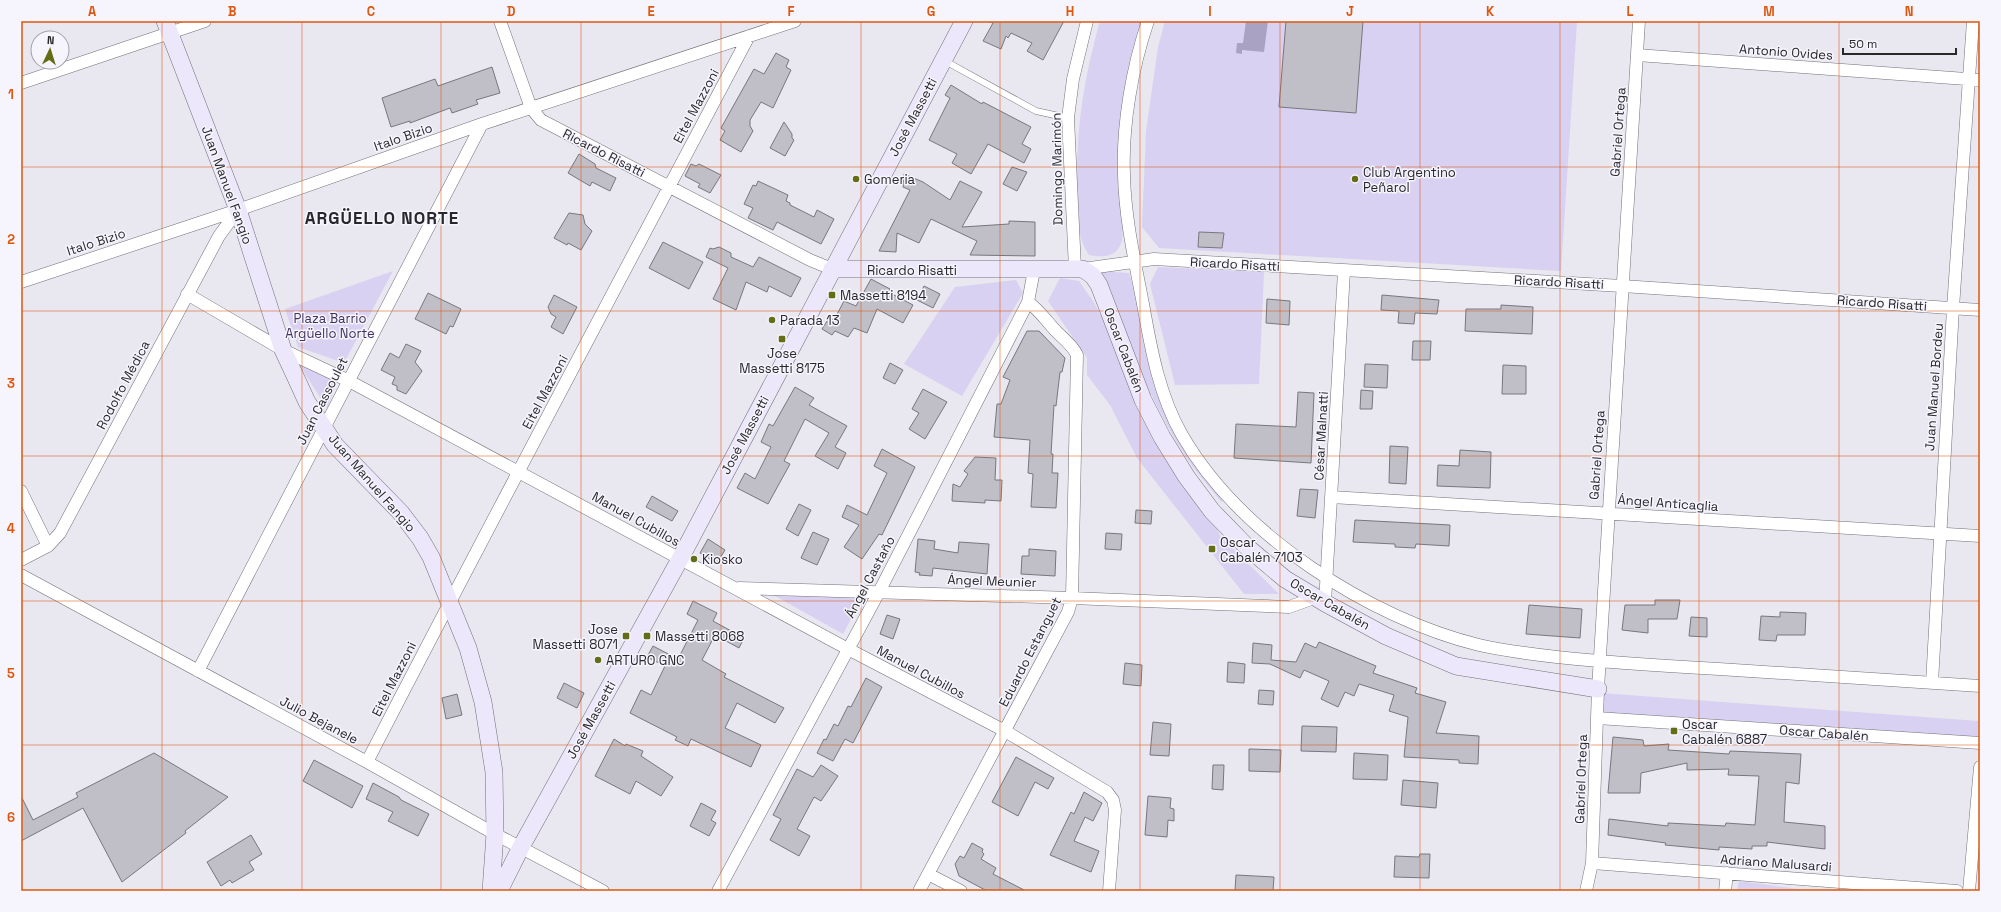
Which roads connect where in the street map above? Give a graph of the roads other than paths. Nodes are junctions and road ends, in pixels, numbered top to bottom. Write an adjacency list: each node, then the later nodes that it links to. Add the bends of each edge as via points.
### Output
1 (205, 21): 9 (street)
2 (500, 21): 15 (street)
3 (795, 21): 10 (street, Italo Bizio)
4 (964, 21): 12 (main road, José Massetti)
5 (1087, 21): 16 (street, Domingo Marimón, via 1073,80)
6 (1148, 21): 20 (street, via 1136,65 1125,146 1124,175)
7 (1639, 21): 11 (street, Gabriel Ortega)
8 (1972, 21): 13 (street, Juan Manuel Bordeu)
9 (168, 27): 14 (street); 19 (main road, Juan Manuel Fangio)
10 (749, 36): 15 (street, Italo Bizio); 18 (street, Eitel Mazzoni)
11 (1637, 55): 13 (street, Antonio Ovides); 26 (street, Gabriel Ortega)
12 (944, 60): 16 (lane, via 1036,111); 21 (main road, José Massetti)
13 (1974, 79): 29 (street, Juan Manuel Bordeu)
14 (21, 83)
15 (531, 108): 17 (street, Italo Bizio); 18 (street, Ricardo Risatti, via 541,120)
16 (1068, 118): 22 (street, Domingo Marimón)
17 (482, 124): 19 (street, Italo Bizio); 32 (street, Juan Cassoulet)
18 (669, 187): 21 (street, Ricardo Risatti); 34 (street, Eitel Mazzoni)
19 (238, 210): 25 (street, Italo Bizio); 27 (street, Rodolfo Médica, via 219,236); 31 (main road, Juan Manuel Fangio)
20 (1135, 262): 22 (street, Ricardo Risatti); 24 (street, Ricardo Risatti, via 1154,259); 44 (street, via 1157,374 1181,433 1223,491 1252,522)
21 (832, 269): 23 (main road, Ricardo Risatti); 41 (main road, José Massetti)
22 (1079, 269): 23 (main road, Ricardo Risatti); 48 (main road, Oscar Cabalén, via 1093,276 1099,284 1143,400 1186,476 1212,511 1247,547 1285,579)
23 (1034, 270): 28 (street, Ángel Castaño)
24 (1344, 271): 26 (street, Ricardo Risatti); 36 (street, César Malnatti)
25 (21, 282)
26 (1622, 286): 29 (street, Ricardo Risatti); 37 (street, Gabriel Ortega)
27 (187, 294): 31 (street, Manuel Cubillos); 40 (street, Rodolfo Médica, via 60,533)
28 (1028, 302): 46 (street, Ángel Castaño); 47 (street, Eduardo Estanguet, via 1039,310 1054,330 1074,348 1077,355)
29 (1953, 308): 30 (street, Ricardo Risatti); 38 (street, Juan Manuel Bordeu)
30 (1980, 310)
31 (283, 350): 32 (street, Manuel Cubillos); 33 (main road, Juan Manuel Fangio, via 308,402)
32 (349, 380): 33 (street, Juan Cassoulet); 34 (street, Manuel Cubillos)
33 (324, 427): 49 (main road, Juan Manuel Fangio, via 335,445 412,527 431,557); 52 (street, Juan Cassoulet)
34 (520, 471): 41 (street, Manuel Cubillos); 49 (street, Eitel Mazzoni)
35 (21, 491): 40 (street)
36 (1331, 497): 37 (street, Ángel Anticaglia); 44 (street, César Malnatti)
37 (1608, 513): 38 (street, Ángel Anticaglia); 51 (street, Gabriel Ortega)
38 (1939, 534): 39 (street, Ángel Anticaglia); 53 (street, Juan Manuel Bordeu)
39 (1980, 536)
40 (48, 546): 42 (street, Rodolfo Médica)
41 (680, 559): 45 (street, Manuel Cubillos); 62 (main road, José Massetti)
42 (21, 560)
43 (21, 575): 52 (street, Julio Bejanele)
44 (1328, 577): 48 (street, César Malnatti); 51 (street, via 1408,621 1450,637 1512,652)
45 (736, 588): 46 (street, Ángel Meunier); 50 (street, Manuel Cubillos)
46 (879, 592): 47 (street, Ángel Meunier); 50 (street, Ángel Castaño)
47 (1072, 598): 48 (street, Ángel Meunier, via 1289,607); 57 (street, Eduardo Estanguet, via 1068,612)
48 (1321, 600): 55 (main road, Oscar Cabalén, via 1386,636 1456,666)
49 (449, 601): 59 (street, Eitel Mazzoni); 61 (main road, Juan Manuel Fangio, via 470,655 483,702 494,772)
50 (848, 649): 57 (street, Manuel Cubillos); 69 (street, Ángel Castaño)
51 (1600, 661): 53 (street); 55 (street, Gabriel Ortega)
52 (198, 671): 59 (street, Julio Bejanele)
53 (1932, 683): 54 (street)
54 (1980, 686)
55 (1598, 690): 56 (street, Gabriel Ortega)
56 (1597, 718): 58 (street, Oscar Cabalén); 63 (street, Gabriel Ortega)
57 (1005, 731): 65 (street, Eduardo Estanguet); 72 (street, Manuel Cubillos, via 1107,792 1113,800 1115,810)
58 (1980, 743)
59 (367, 762): 61 (street, Julio Bejanele)
60 (1980, 767): 76 (street)
61 (495, 834): 62 (street, Julio Bejanele); 66 (main road, Juan Manuel Fangio)
62 (521, 847): 67 (main road); 68 (street, Julio Bejanele)
63 (1592, 862): 64 (street, Adriano Malusardi); 73 (street, Gabriel Ortega)
64 (1727, 873): 74 (street); 75 (street, Adriano Malusardi)
65 (928, 874): 70 (street, Eduardo Estanguet); 71 (street)
66 (491, 891)
67 (499, 891)
68 (603, 891)
69 (718, 891)
70 (919, 891)
71 (961, 891)
72 (1109, 891)
73 (1586, 891)
74 (1725, 891)
75 (1957, 891)
76 (1969, 891)

